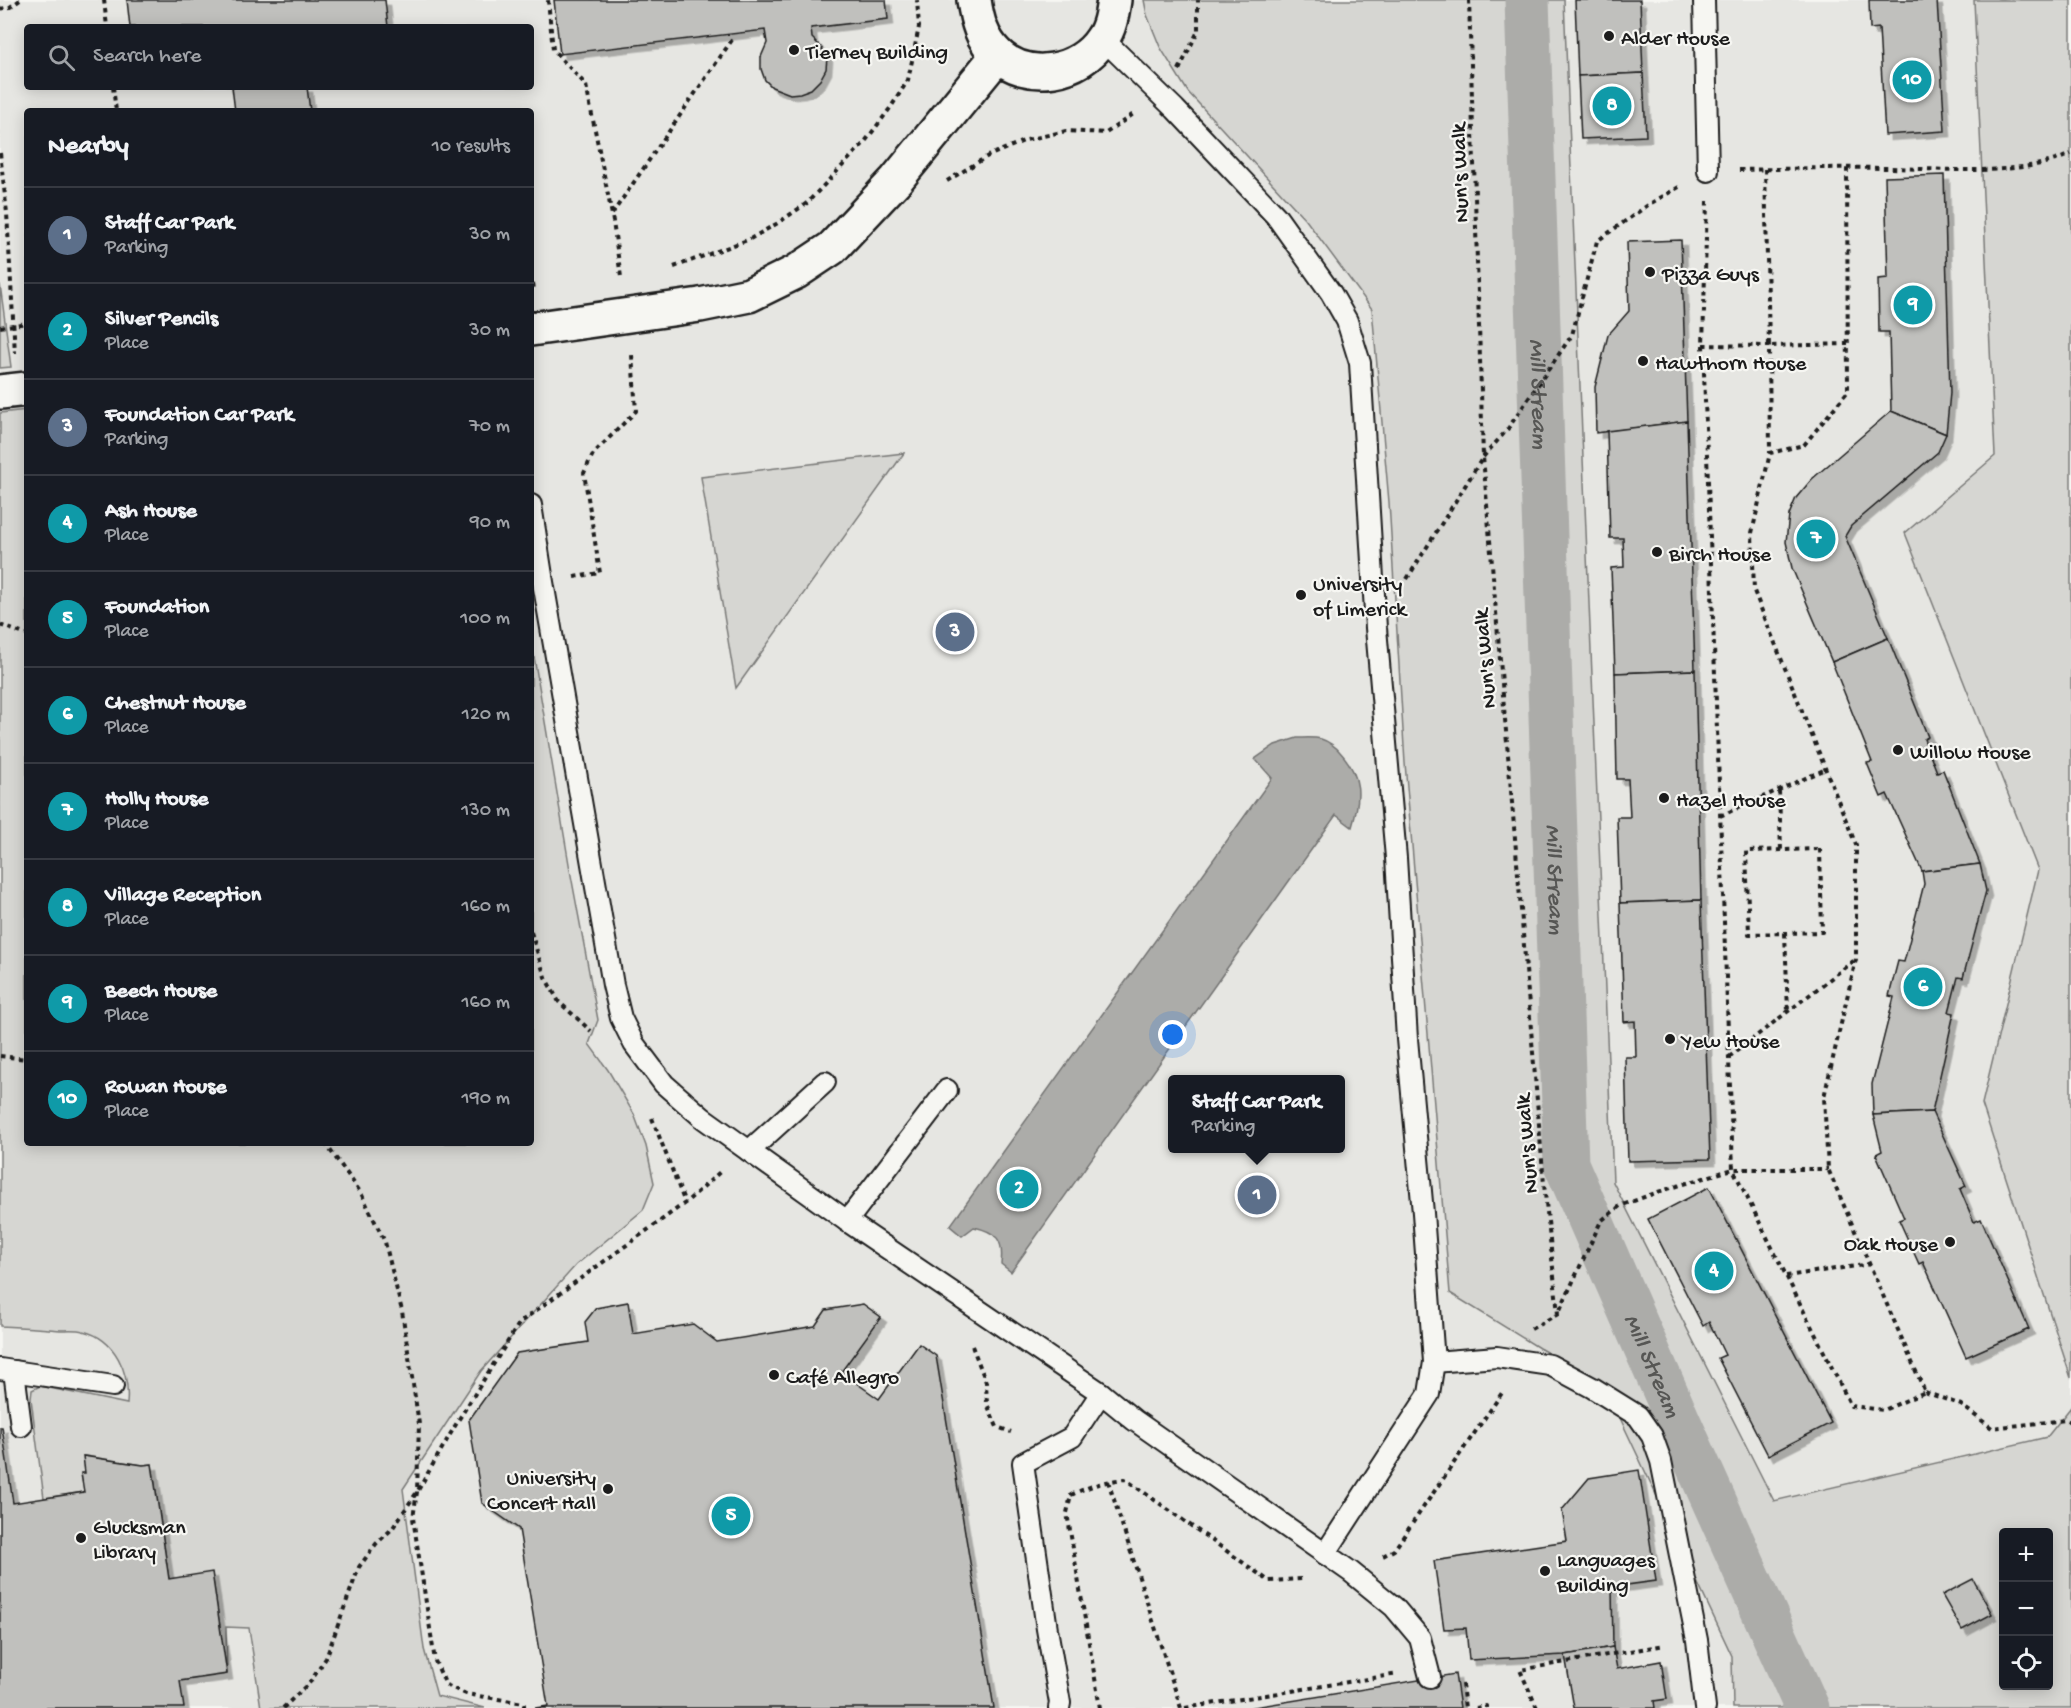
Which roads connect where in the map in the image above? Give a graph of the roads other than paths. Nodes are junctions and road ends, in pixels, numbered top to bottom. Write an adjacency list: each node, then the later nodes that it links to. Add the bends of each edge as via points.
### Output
1 (975, 0): 5 (street, via 976,19)
2 (1114, 0): 4 (street)
3 (1704, 0): 6 (lane)
4 (1103, 39): 5 (street, via 1087,57 1066,68 1042,71 1018,67); 15 (lane, via 1276,216 1331,292 1347,321 1360,363 1376,628)
5 (998, 55): 7 (street, via 896,180 832,248 796,272 749,295)
6 (1708, 171)
7 (534, 329)
8 (24, 389): 9 (street)
9 (0, 392)
10 (534, 524): 13 (lane, via 621,1018 634,1044 664,1084)
11 (825, 1082): 13 (lane)
12 (947, 1090): 14 (lane)
13 (749, 1151): 14 (lane)
14 (847, 1221): 18 (lane)
15 (1434, 1362): 20 (lane, via 1429,1394); 23 (lane, via 1497,1357 1550,1365 1638,1416 1652,1436 1661,1461 1697,1640)
16 (7, 1370): 17 (lane); 19 (lane)
17 (113, 1386)
18 (1101, 1393): 20 (lane); 22 (lane, via 1072,1437 1023,1462)
19 (21, 1426)
20 (1324, 1554): 21 (lane, via 1360,1579 1407,1621 1420,1638)
21 (1430, 1677)
22 (1059, 1708)
23 (1705, 1708)

